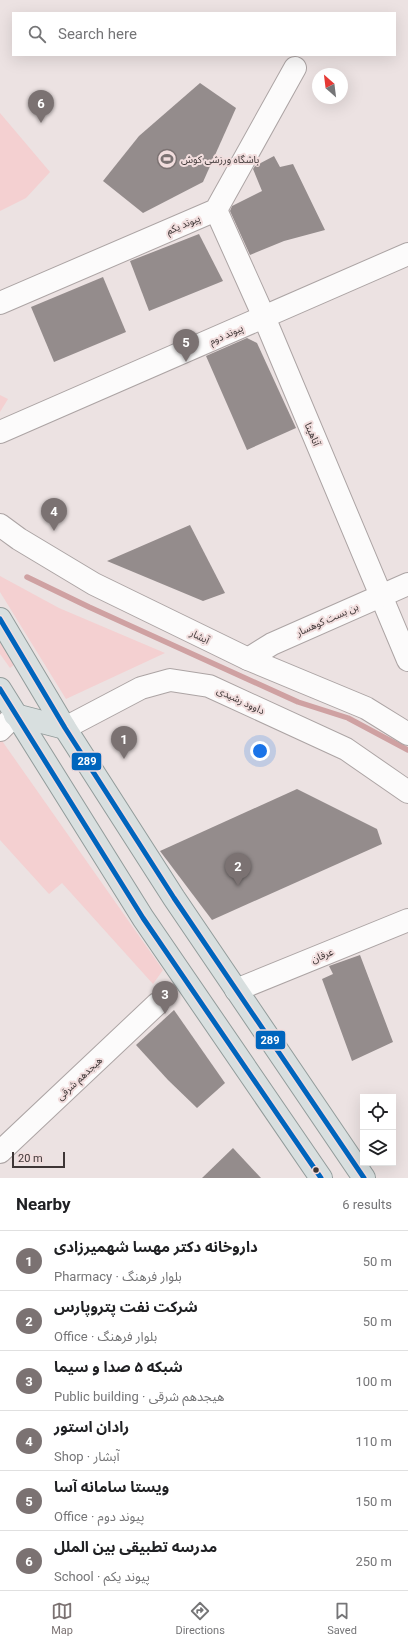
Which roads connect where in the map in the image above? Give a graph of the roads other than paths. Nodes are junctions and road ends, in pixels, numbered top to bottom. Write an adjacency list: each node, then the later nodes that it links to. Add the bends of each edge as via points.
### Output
1 (295, 68): 2 (street)
2 (216, 210): 4 (street, پیوند یکم); 5 (street, آناهیتا)
3 (408, 254): 5 (street, پیوند دوم)
4 (0, 303)
5 (264, 317): 6 (street, پیوند دوم); 9 (street, آناهیتا)
6 (0, 432)
7 (0, 524): 11 (street, آبشار, via 19,539 94,584)
8 (408, 584): 9 (street, بن بست کوهسار)
9 (380, 596): 11 (street, بن بست کوهسار, via 272,644); 12 (street, آناهیتا)
10 (0, 619): 15 (main road)
11 (248, 659): 16 (street, آبشار, via 366,708)
12 (408, 660)
13 (0, 689): 14 (main road)
14 (8, 723): 15 (main road); 22 (main road)
15 (65, 728): 17 (street, داوود رشیدی, via 141,688 170,680 209,686 346,749); 19 (main road)
16 (408, 734)
17 (408, 792)
18 (408, 920): 19 (street, عرفان)
19 (236, 990): 23 (main road)
20 (157, 1004): 21 (street, هیجدهم شرقی)
21 (0, 1152)
22 (320, 1178)
23 (364, 1178)

